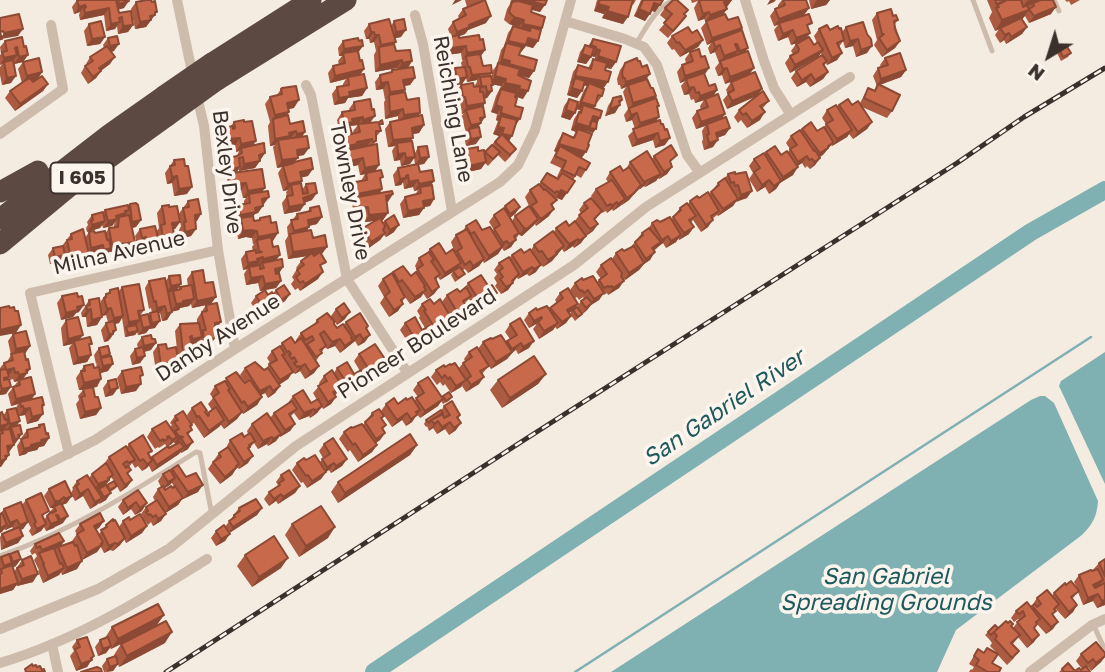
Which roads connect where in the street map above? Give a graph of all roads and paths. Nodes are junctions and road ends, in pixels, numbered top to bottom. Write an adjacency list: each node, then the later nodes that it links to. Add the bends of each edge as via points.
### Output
1 (177, 0): 30 (street, Bexley Drive, via 204,126)
2 (289, 0): 16 (highway, I 605, via 254,20)
3 (311, 0): 16 (highway)
4 (346, 0): 16 (highway, I 605, via 254,56)
5 (571, 0): 12 (street, Danby Avenue)
6 (674, 0): 14 (lane, via 664,4)
7 (745, 0): 20 (street, via 774,88)
8 (973, 0): 15 (lane)
9 (1054, 0): 10 (lane)
10 (1059, 11)
11 (415, 15): 26 (street, Reichling Lane)
12 (565, 21): 14 (street); 26 (street, Danby Avenue, via 535,130 518,165)
13 (51, 25): 21 (street, via 64,89)
14 (636, 44): 23 (street, via 644,47 657,65 688,155)
15 (992, 51)
16 (213, 66): 19 (highway, I 605); 19 (highway, I 605, bridge)
17 (850, 77): 20 (street, Pioneer Boulevard)
18 (306, 85): 31 (street, Townley Drive)
19 (164, 100): 22 (highway, I 605); 27 (highway, via 110,134); 28 (highway); 29 (highway, I 605)
20 (791, 115): 23 (street, Pioneer Boulevard)
21 (0, 134)
22 (38, 171): 24 (highway); 25 (highway, I 605)
23 (700, 173): 33 (street, Pioneer Boulevard, via 646,207 574,265)
24 (0, 192)
25 (0, 201)
26 (452, 211): 31 (street, Danby Avenue)
27 (0, 219)
28 (0, 228)
29 (0, 244)
30 (218, 250): 32 (street, Bexley Drive); 34 (street, Milna Avenue, via 30,293)
31 (347, 279): 32 (street, Danby Avenue); 33 (street, Townley Drive)
32 (235, 349): 34 (street, Danby Avenue)
33 (407, 372): 36 (street, Pioneer Boulevard, via 296,446)
34 (69, 454): 35 (street, Danby Avenue)
35 (0, 488)
36 (212, 515): 37 (lane, via 200,453 196,452 59,533); 41 (street, Pioneer Boulevard, via 170,548 98,589)
37 (0, 556)
38 (207, 559): 42 (street, via 149,596)
39 (1105, 619): 40 (street)
40 (1093, 624): 43 (lane); 46 (street)
41 (0, 629)
42 (52, 644): 44 (street); 45 (street)
43 (1105, 650)
44 (0, 663)
45 (58, 672)
46 (1030, 672)

